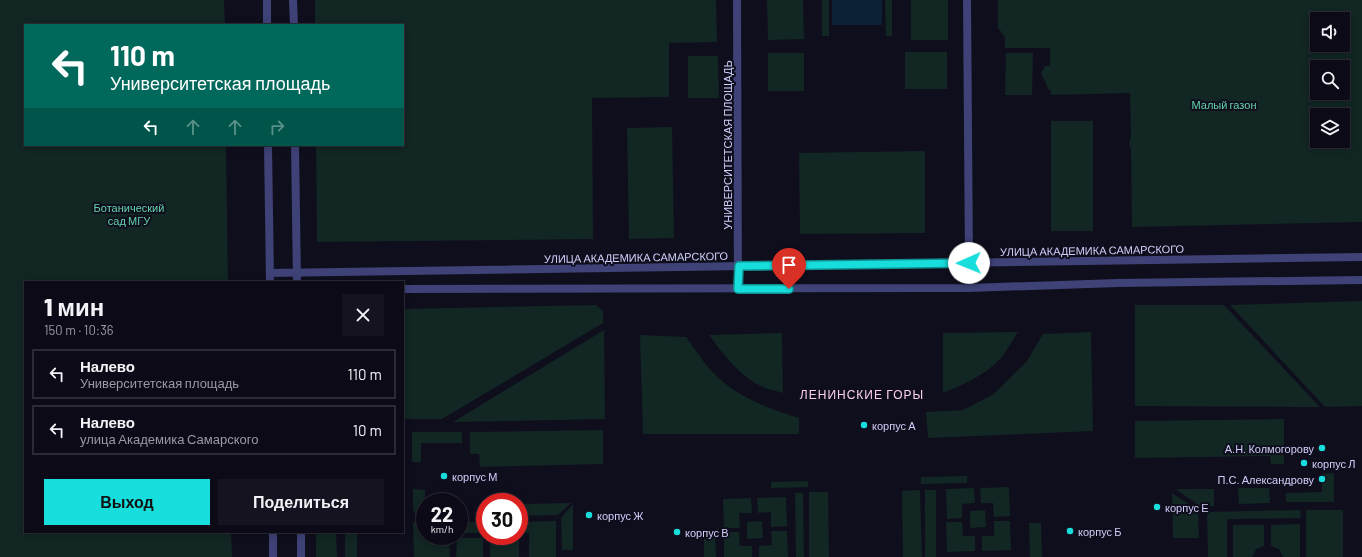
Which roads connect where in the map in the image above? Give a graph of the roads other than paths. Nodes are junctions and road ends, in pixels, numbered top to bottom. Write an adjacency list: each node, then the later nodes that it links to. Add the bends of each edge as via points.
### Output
1 (267, 0): 5 (street)
2 (293, 0): 6 (street)
3 (738, 0): 11 (street, УНИВЕРСИТЕТСКАЯ ПЛОЩАДЬ)
4 (968, 0): 10 (street)
5 (267, 24)
6 (294, 24)
7 (268, 146): 13 (street)
8 (295, 146): 12 (street)
9 (1362, 257): 10 (street, УЛИЦА АКАДЕМИКА САМАРСКОГО)
10 (969, 263): 11 (street, УЛИЦА АКАДЕМИКА САМАРСКОГО)
11 (739, 266): 12 (street, УЛИЦА АКАДЕМИКА САМАРСКОГО); 18 (street, УНИВЕРСИТЕТСКАЯ ПЛОЩАДЬ)
12 (297, 272): 13 (street, УЛИЦА АКАДЕМИКА САМАРСКОГО); 16 (street)
13 (270, 273): 15 (street)
14 (1362, 280): 18 (street, via 969,288)
15 (270, 281)
16 (297, 281)
17 (404, 289): 18 (street)
18 (738, 289)
19 (273, 533): 21 (street)
20 (301, 533): 22 (street)
21 (273, 557)
22 (301, 557)

